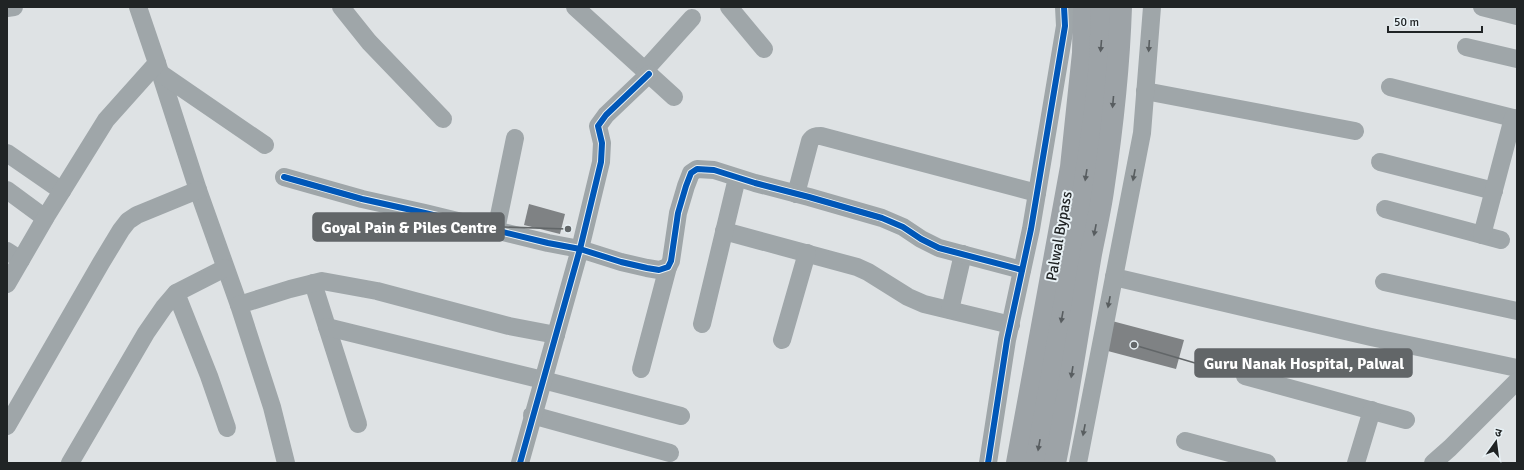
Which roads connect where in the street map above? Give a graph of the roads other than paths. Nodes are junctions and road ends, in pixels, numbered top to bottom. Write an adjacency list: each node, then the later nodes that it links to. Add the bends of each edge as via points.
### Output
1 (14, 7): 13 (street)
2 (138, 7): 19 (street)
3 (342, 7): 25 (street, via 369,42)
4 (575, 7): 20 (street)
5 (729, 7): 17 (street)
6 (1064, 7): 37 (street, via 1064,26)
7 (1075, 7): 84 (highway, via 1061,170)
8 (1084, 7): 85 (highway, Palwal Bypass, via 1083,53 1072,167)
9 (1101, 7): 86 (highway, Palwal Bypass, one-way to 86, via 1102,36 1092,136)
10 (1121, 7): 87 (highway, one-way to 87, via 1120,40 1103,192)
11 (1152, 7): 22 (street, one-way to 22)
12 (1482, 7): 14 (street)
13 (7, 8)
14 (1517, 16)
15 (692, 18): 20 (street)
16 (1466, 47): 18 (street)
17 (764, 49)
18 (1517, 59)
19 (158, 68): 28 (street); 34 (street); 36 (street, via 106,120)
20 (647, 72): 23 (street); 45 (street, via 598,126 602,143 601,162)
21 (1390, 87): 24 (street)
22 (1145, 91): 26 (street); 52 (street, one-way to 52, via 1142,133)
23 (674, 97)
24 (1515, 118): 35 (street)
25 (443, 119)
26 (1355, 131)
27 (515, 138): 41 (street)
28 (265, 145)
29 (7, 153): 36 (street)
30 (1380, 162): 35 (street)
31 (284, 177): 41 (street, via 362,199)
32 (737, 178): 38 (street); 42 (street); 49 (street, via 714,170 696,169 690,173 678,213)
33 (7, 190): 40 (street)
34 (198, 190): 50 (street); 75 (street, via 128,221 100,263)
35 (1494, 190): 43 (street)
36 (62, 191): 40 (street)
37 (1037, 193): 38 (street, via 816,136 810,141); 51 (street)
38 (796, 194): 47 (street, via 882,218 939,248)
39 (1385, 209): 43 (street)
40 (45, 218): 48 (street)
41 (496, 230): 45 (street)
42 (724, 231): 46 (street); 60 (street)
43 (1482, 235): 44 (street)
44 (1501, 240)
45 (580, 249): 49 (street, via 647,268 659,270); 63 (street)
46 (807, 253): 58 (street, via 857,267 908,297); 64 (street)
47 (962, 254): 51 (street); 58 (street)
48 (14, 256): 55 (street)
49 (668, 267): 66 (street)
50 (226, 268): 56 (street); 57 (street)
51 (1022, 270): 61 (street)
52 (1114, 277): 65 (street); 79 (street, one-way to 79)
53 (1384, 282): 59 (street)
54 (313, 283): 57 (street); 62 (street); 63 (street, via 322,281 377,291 509,326)
55 (7, 284)
56 (176, 293): 76 (street); 80 (street, via 146,333)
57 (239, 305): 81 (street, via 272,407)
58 (950, 310): 61 (street)
59 (1517, 311)
60 (702, 324)
61 (1010, 325): 83 (street)
62 (327, 327): 68 (street); 74 (street)
63 (556, 335): 68 (street)
64 (782, 340)
65 (1517, 368)
66 (641, 369)
67 (1245, 376): 70 (street)
68 (543, 380): 71 (street); 72 (street)
69 (1517, 381): 90 (street)
70 (1372, 410): 73 (street); 89 (street)
71 (532, 415): 78 (street); 82 (street)
72 (682, 416)
73 (1406, 420)
74 (358, 424)
75 (7, 426)
76 (227, 428)
77 (1185, 441): 88 (street)
78 (670, 453)
79 (1080, 461)
80 (70, 463)
81 (286, 463)
82 (520, 463)
83 (988, 463)
84 (1009, 463)
85 (1017, 463)
86 (1036, 463)
87 (1055, 463)
88 (1267, 463)
89 (1356, 463)
90 (1433, 463)

